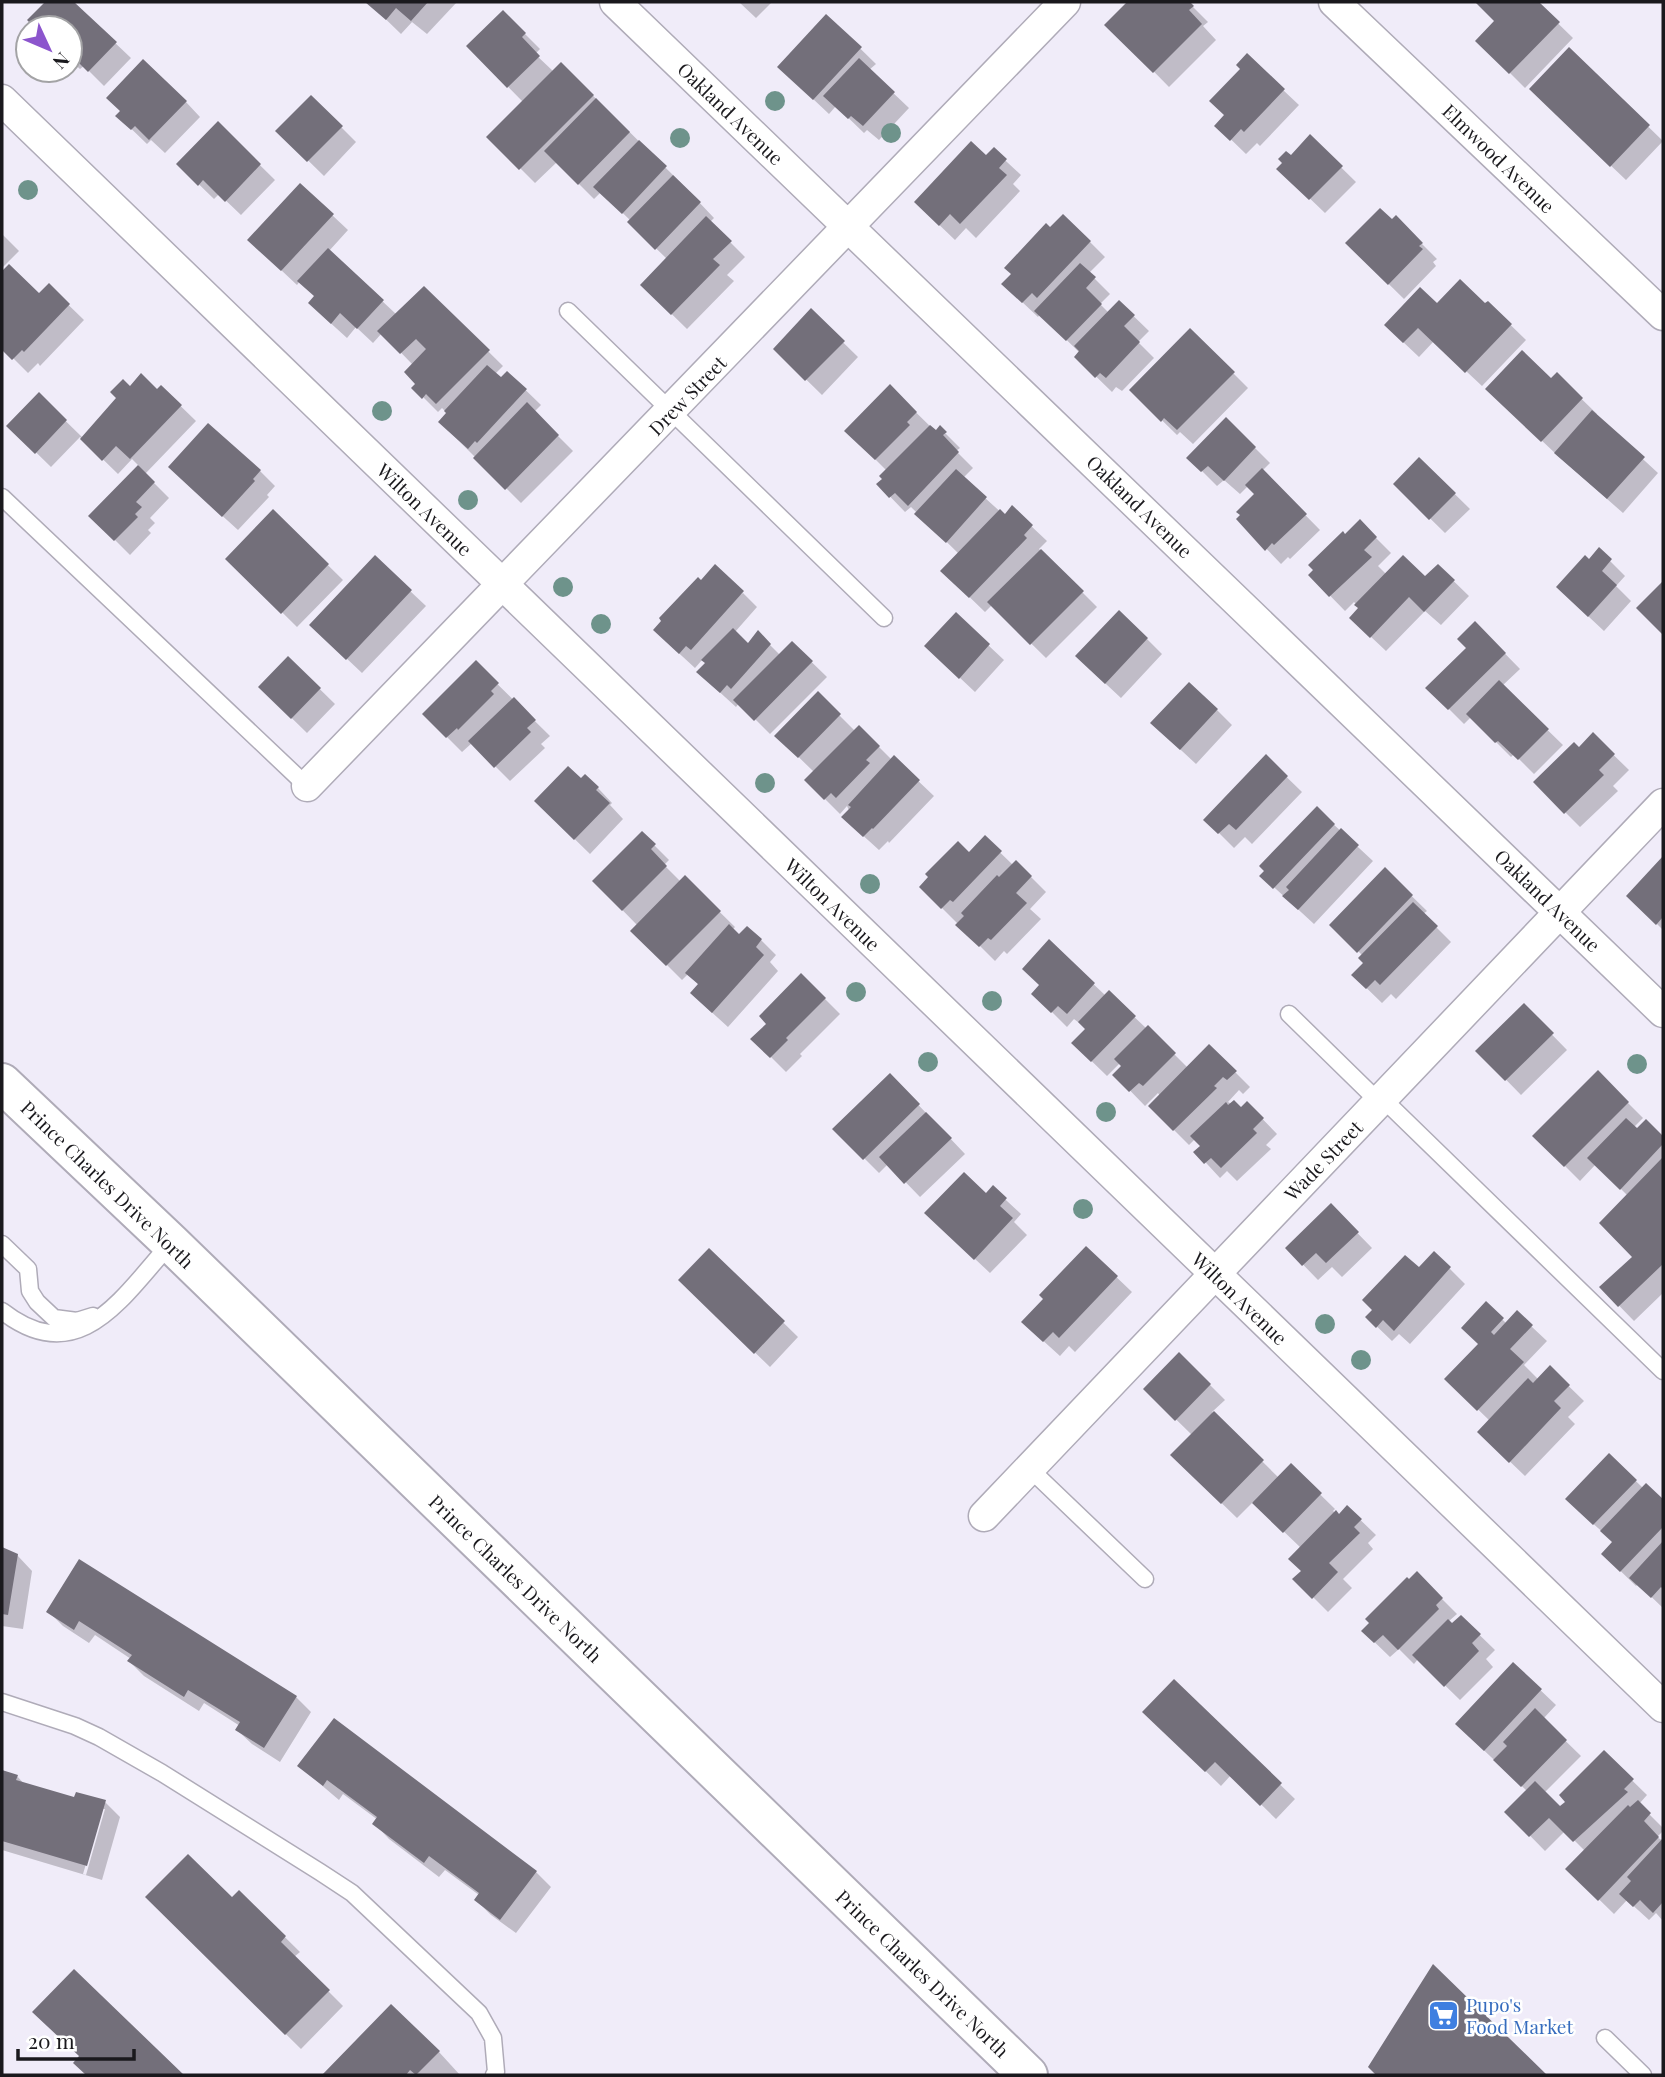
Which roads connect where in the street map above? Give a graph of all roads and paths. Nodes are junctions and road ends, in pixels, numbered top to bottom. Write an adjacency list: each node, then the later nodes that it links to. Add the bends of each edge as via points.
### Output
1 (615, 2): 5 (street, Oakland Avenue)
2 (1065, 2): 5 (street, Drew Street)
3 (1334, 2): 7 (street, Elmwood Avenue)
4 (2, 100): 10 (street, Wilton Avenue)
5 (849, 226): 8 (street, Drew Street); 14 (street, Oakland Avenue)
6 (568, 311): 8 (lane)
7 (1663, 315)
8 (671, 411): 10 (street, Drew Street); 11 (lane)
9 (2, 497): 12 (lane)
10 (503, 584): 12 (street, Drew Street); 21 (street, Wilton Avenue)
11 (884, 618)
12 (307, 786)
13 (1663, 804): 14 (street, Wade Street)
14 (1561, 911): 15 (street, Oakland Avenue); 18 (street, Wade Street)
15 (1663, 1012)
16 (1289, 1014): 18 (lane)
17 (2, 1083): 19 (main road, Prince Charles Drive North)
18 (1381, 1100): 21 (street, Wade Street); 24 (lane)
19 (171, 1243): 23 (lane); 32 (main road, Prince Charles Drive North)
20 (2, 1244): 23 (lane, via 28,1269 30,1291 54,1318 77,1321)
21 (1215, 1273): 25 (street, Wade Street); 29 (street, Wilton Avenue)
22 (2, 1311): 23 (lane, via 41,1333 65,1334)
23 (108, 1311)
24 (1663, 1371)
25 (1029, 1468): 26 (street, Wade Street); 27 (lane)
26 (984, 1516)
27 (1145, 1579)
28 (2, 1702): 31 (lane, via 99,1737 352,1893 480,2013 494,2038)
29 (1663, 1707)
30 (1605, 2038): 33 (lane)
31 (494, 2075)
32 (1028, 2075)
33 (1643, 2075)

